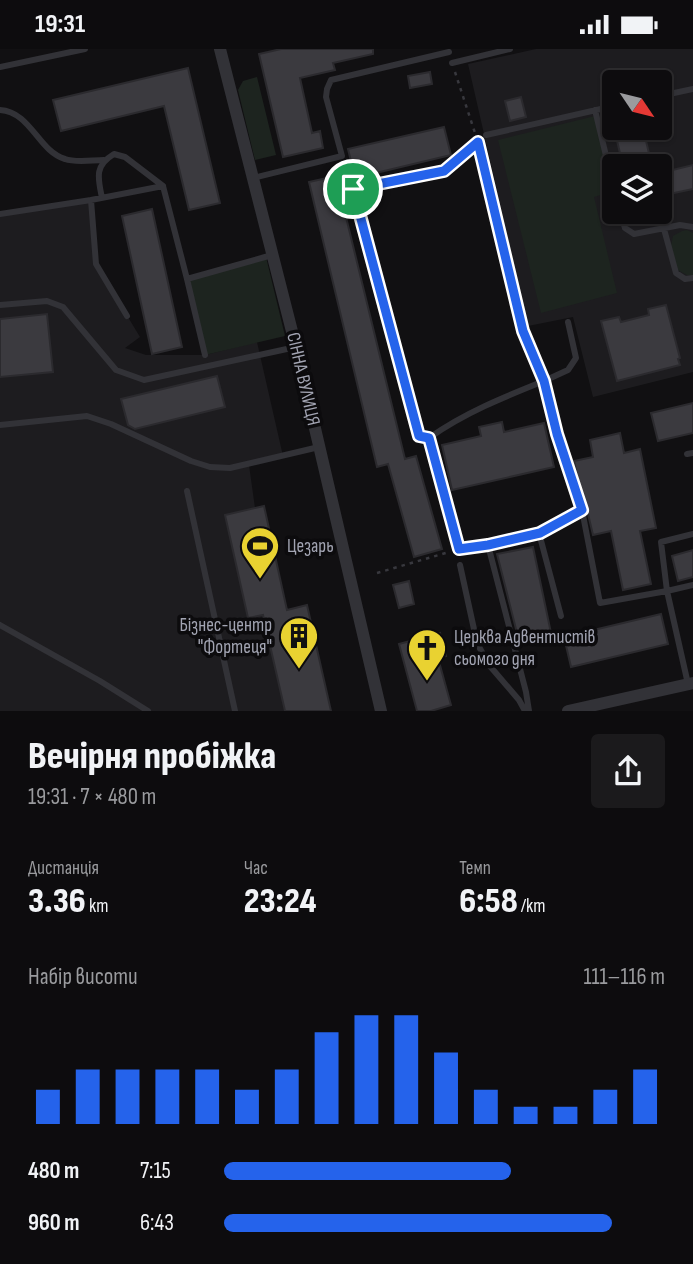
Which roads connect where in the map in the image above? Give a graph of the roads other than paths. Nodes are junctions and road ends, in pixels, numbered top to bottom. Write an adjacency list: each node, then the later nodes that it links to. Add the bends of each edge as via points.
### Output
1 (85, 49): 6 (lane)
2 (220, 49): 16 (street, СІННА ВУЛИЦЯ)
3 (510, 49): 5 (lane)
4 (449, 52): 16 (lane, via 331,80 326,97 342,156)
5 (452, 63)
6 (0, 67)
7 (693, 89): 8 (lane)
8 (672, 93)
9 (602, 109): 11 (lane)
10 (0, 110): 14 (lane, via 17,114 53,154 67,160)
11 (596, 110): 12 (lane); 13 (lane)
12 (486, 135)
13 (606, 154)
14 (104, 160): 17 (lane, via 114,154 125,157); 18 (lane, via 97,176)
15 (444, 171): 35 (lane, via 353,189 419,436)
16 (253, 178): 24 (street, СІННА ВУЛИЦЯ)
17 (163, 186): 18 (lane); 25 (lane)
18 (102, 198): 19 (lane)
19 (91, 200): 20 (lane); 28 (lane, via 96,264)
20 (0, 214)
21 (624, 224): 23 (lane, via 629,232 640,234)
22 (693, 227): 23 (lane)
23 (664, 229): 26 (lane, via 676,273)
24 (274, 255): 25 (lane); 30 (street, СІННА ВУЛИЦЯ)
25 (187, 278): 31 (lane)
26 (693, 278)
27 (0, 305): 30 (lane, via 47,301 63,307 116,370 144,380)
28 (127, 316)
29 (568, 322): 32 (lane, via 576,358 568,370)
30 (296, 347): 36 (street, СІННА ВУЛИЦЯ)
31 (205, 355)
32 (544, 381): 34 (lane); 35 (lane, via 491,403)
33 (0, 425): 36 (lane, via 87,417 210,467 230,468)
34 (557, 434)
35 (429, 438): 40 (lane, via 459,549)
36 (319, 447): 49 (street, СІННА ВУЛИЦЯ)
37 (187, 491): 48 (lane)
38 (582, 510): 43 (lane, via 600,603)
39 (693, 534): 43 (lane, via 661,542)
40 (488, 545): 44 (lane, via 540,533); 50 (lane)
41 (460, 565): 50 (lane, via 477,643)
42 (693, 585): 43 (lane)
43 (667, 591): 46 (lane)
44 (561, 616)
45 (0, 625): 47 (lane)
46 (690, 683): 51 (street)
47 (148, 711)
48 (235, 711)
49 (381, 711)
50 (527, 711)
51 (572, 711)

